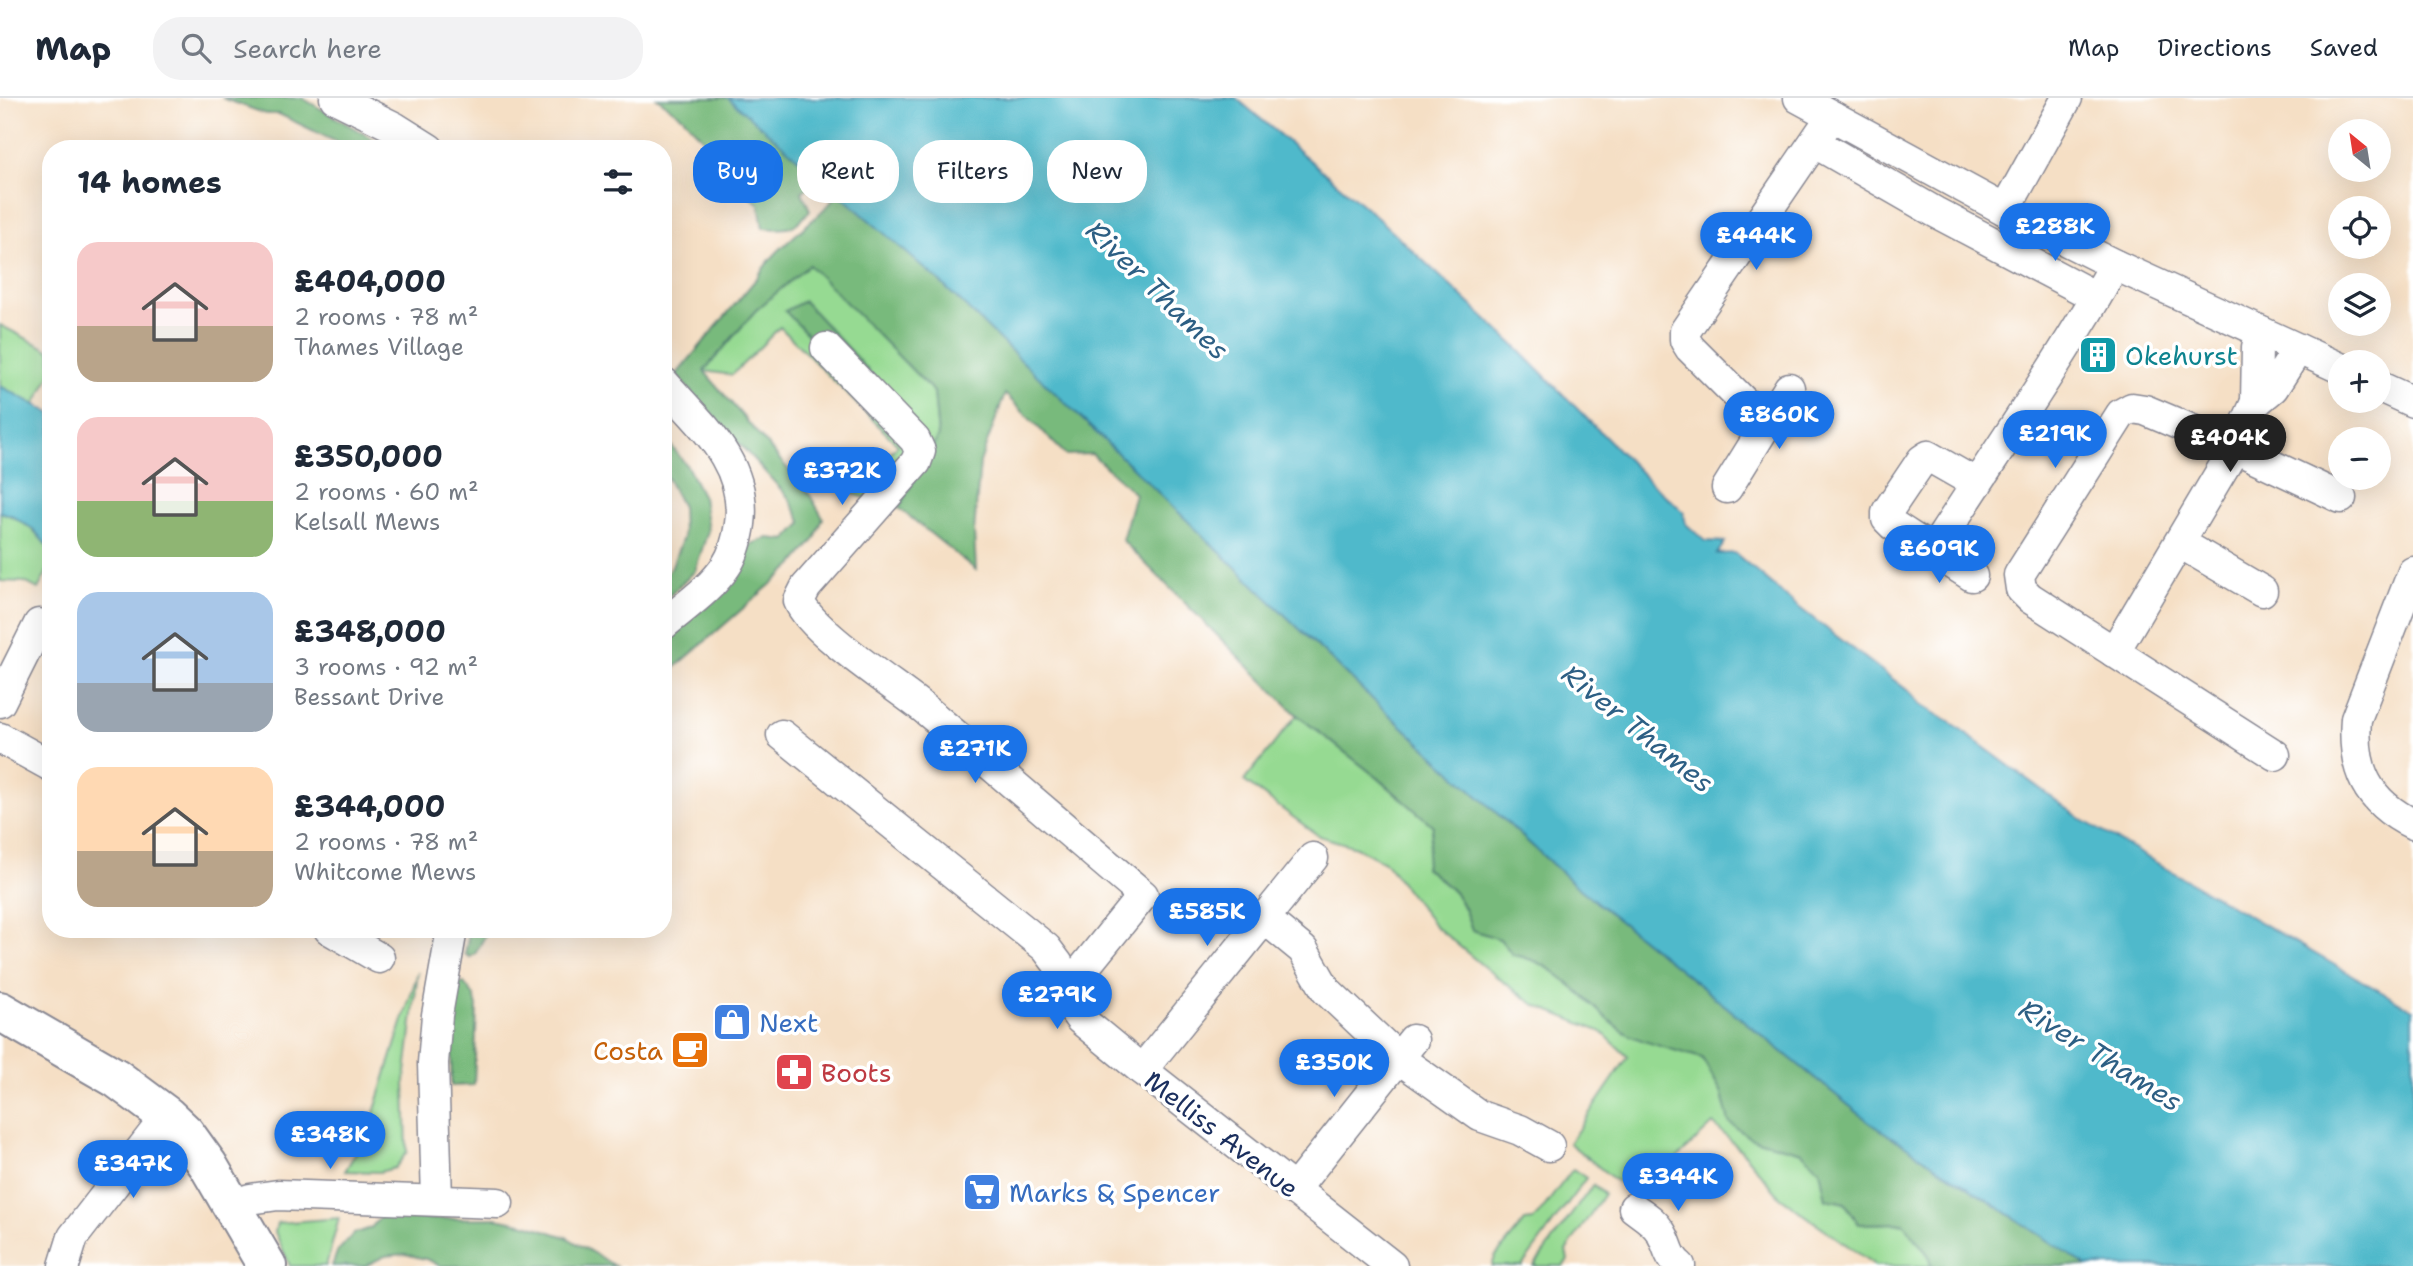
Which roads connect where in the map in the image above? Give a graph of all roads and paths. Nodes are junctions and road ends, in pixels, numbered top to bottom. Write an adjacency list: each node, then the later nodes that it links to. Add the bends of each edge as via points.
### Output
1 (335, 98): 5 (street)
2 (1799, 98): 4 (street)
3 (2067, 98): 7 (street)
4 (1832, 116): 6 (street); 7 (street)
5 (415, 140)
6 (1815, 143): 9 (street); 19 (street, via 1685,331 1690,348)
7 (2005, 210): 8 (street)
8 (2115, 265): 9 (street); 10 (street)
9 (2096, 297): 21 (street)
10 (2261, 332): 12 (street); 17 (street)
11 (826, 348): 43 (street, via 915,439 920,451 916,462 806,587 799,601 803,611 835,640 926,710 1143,895)
12 (2298, 349): 13 (street); 17 (street, via 2273,388)
13 (2328, 363)
14 (1790, 388): 19 (street)
15 (2391, 392): 18 (street)
16 (672, 393): 29 (street, via 730,462 742,508 727,565)
17 (2256, 402): 20 (street)
18 (2413, 402)
19 (1767, 422): 22 (street)
20 (2235, 449): 23 (street); 24 (street); 31 (street, via 2145,410 2132,408 2121,414 2019,575 2021,589 2030,598)
21 (1977, 484): 25 (street); 25 (street, via 1928,456 1887,512 1893,525)
22 (1727, 488)
23 (2342, 498)
24 (2180, 543): 28 (street); 31 (street)
25 (1933, 551): 27 (street)
26 (2413, 572): 37 (street, via 2356,719 2354,740 2367,785 2376,799 2386,810)
27 (1972, 576)
28 (2262, 591)
29 (672, 617)
30 (39, 624): 32 (street)
31 (2114, 652): 35 (street)
32 (0, 702)
33 (782, 735): 43 (street, Melliss Avenue, via 1046,948 1058,964)
34 (0, 738): 36 (street)
35 (2275, 755)
36 (42, 761)
37 (2413, 824)
38 (1313, 858): 39 (street)
39 (1264, 918): 45 (street, via 1303,950 1326,990); 46 (street)
40 (345, 938): 42 (street)
41 (450, 938): 50 (street, via 433,1063)
42 (379, 958)
43 (1066, 990): 46 (street, Melliss Avenue, via 1080,1019)
44 (0, 1011): 47 (highway, via 116,1079)
45 (1406, 1049): 48 (street, via 1480,1116); 49 (street)
46 (1142, 1070): 49 (street, Melliss Avenue)
47 (167, 1116): 52 (highway, via 208,1165); 54 (street, via 73,1237)
48 (1549, 1146)
49 (1294, 1190): 56 (street, Melliss Avenue)
50 (437, 1200): 51 (street); 52 (street, via 278,1195)
51 (498, 1203)
52 (230, 1205): 55 (highway)
53 (1634, 1208): 57 (street, via 1662,1233 1669,1256)
54 (64, 1266)
55 (267, 1266)
56 (1392, 1266)
57 (1680, 1266)

